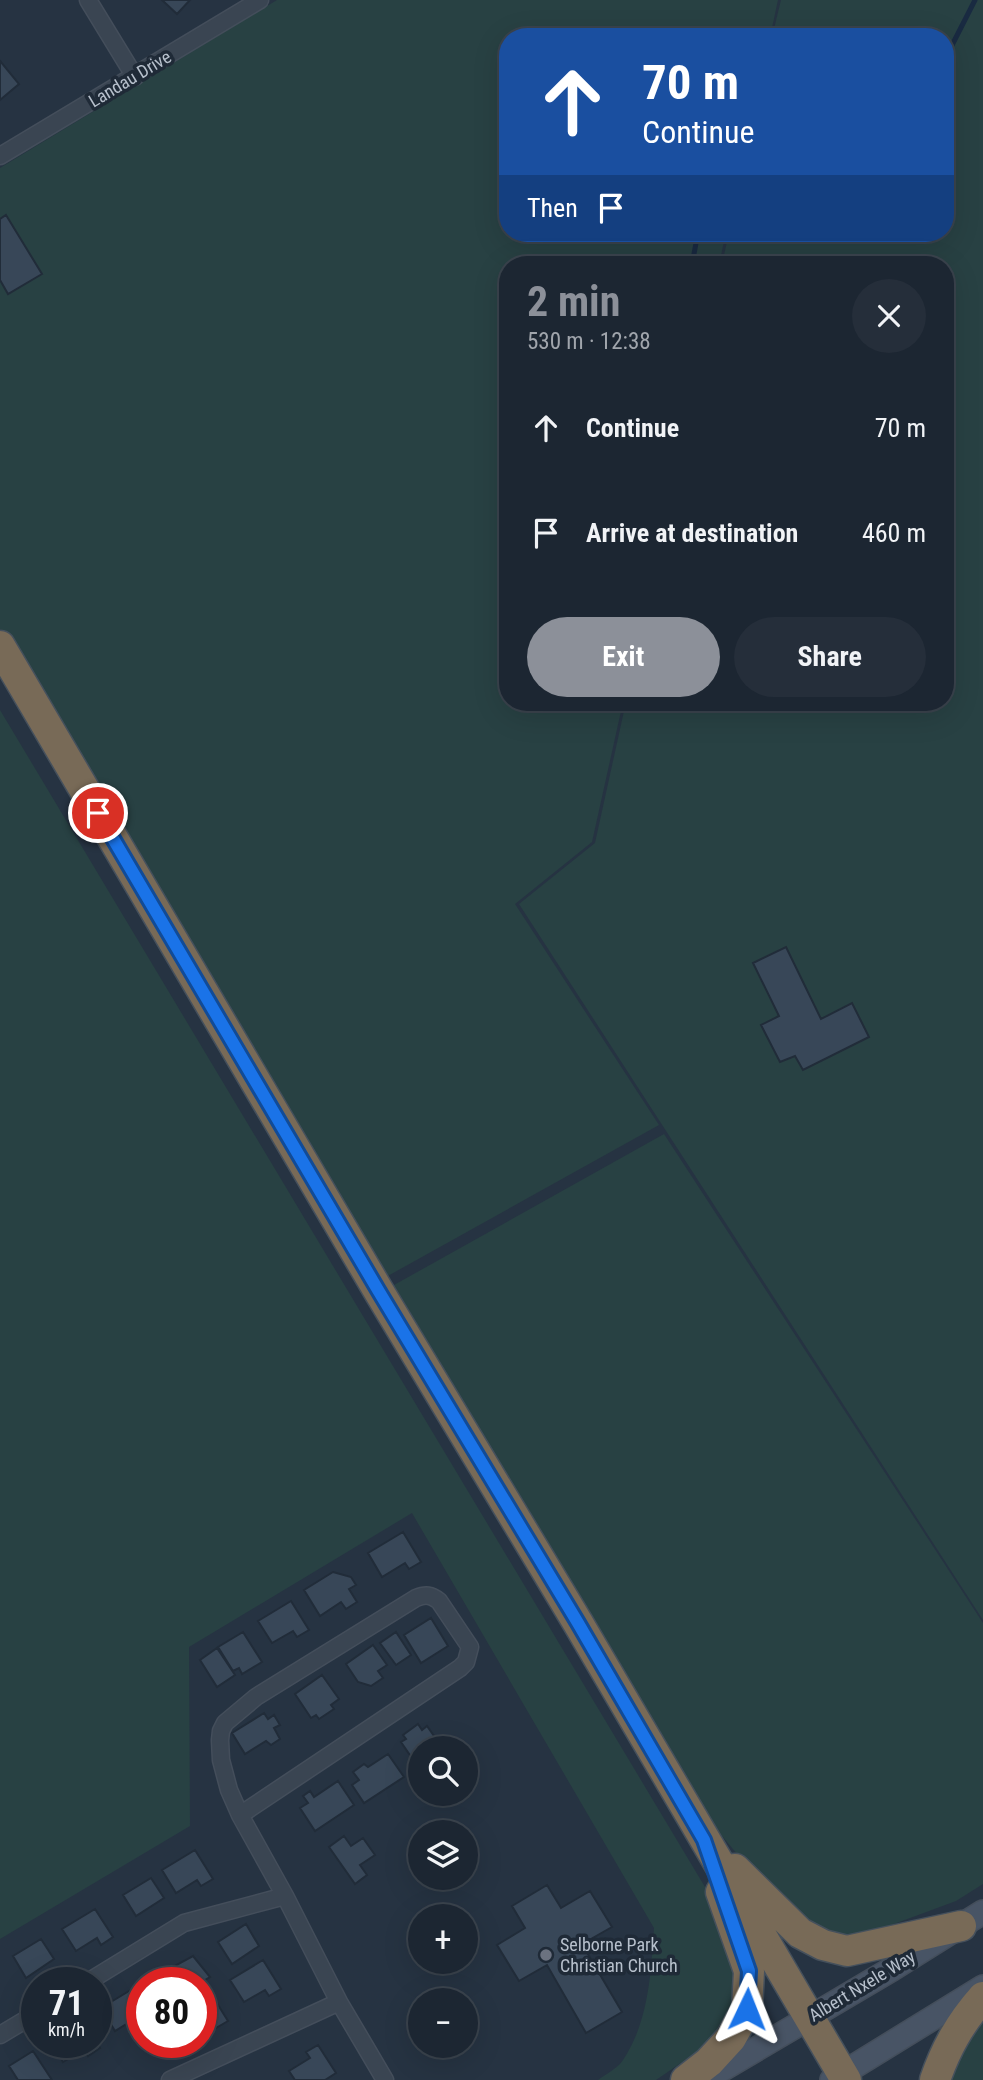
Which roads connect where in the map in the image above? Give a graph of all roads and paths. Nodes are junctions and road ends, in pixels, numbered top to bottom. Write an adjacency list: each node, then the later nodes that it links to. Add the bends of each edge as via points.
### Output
1 (88, 0): 3 (street)
2 (260, 0): 3 (street, Landau Drive)
3 (135, 77): 4 (street, Landau Drive)
4 (0, 156)
5 (0, 646): 7 (highway)
6 (240, 1815): 6 (street, via 466,1662 470,1647 439,1601 432,1596 416,1598 229,1718 221,1731 219,1750); 8 (street)
7 (704, 1840): 9 (highway, via 800,1933 823,1945 848,1951); 14 (highway); 20 (highway, via 749,1971 747,2009 731,2038)
8 (285, 1896): 10 (street, via 184,1923); 13 (street)
9 (972, 1919): 14 (main road, Albert Nxele Way)
10 (112, 1967)
11 (983, 1987): 17 (main road)
12 (983, 1997): 22 (highway, via 965,2017)
13 (339, 2002): 18 (street); 19 (street)
14 (810, 2017): 17 (highway); 21 (main road, Albert Nxele Way)
15 (21, 2023): 16 (street)
16 (0, 2035)
17 (840, 2078)
18 (170, 2080)
19 (385, 2080)
20 (686, 2080)
21 (704, 2080)
22 (935, 2080)

